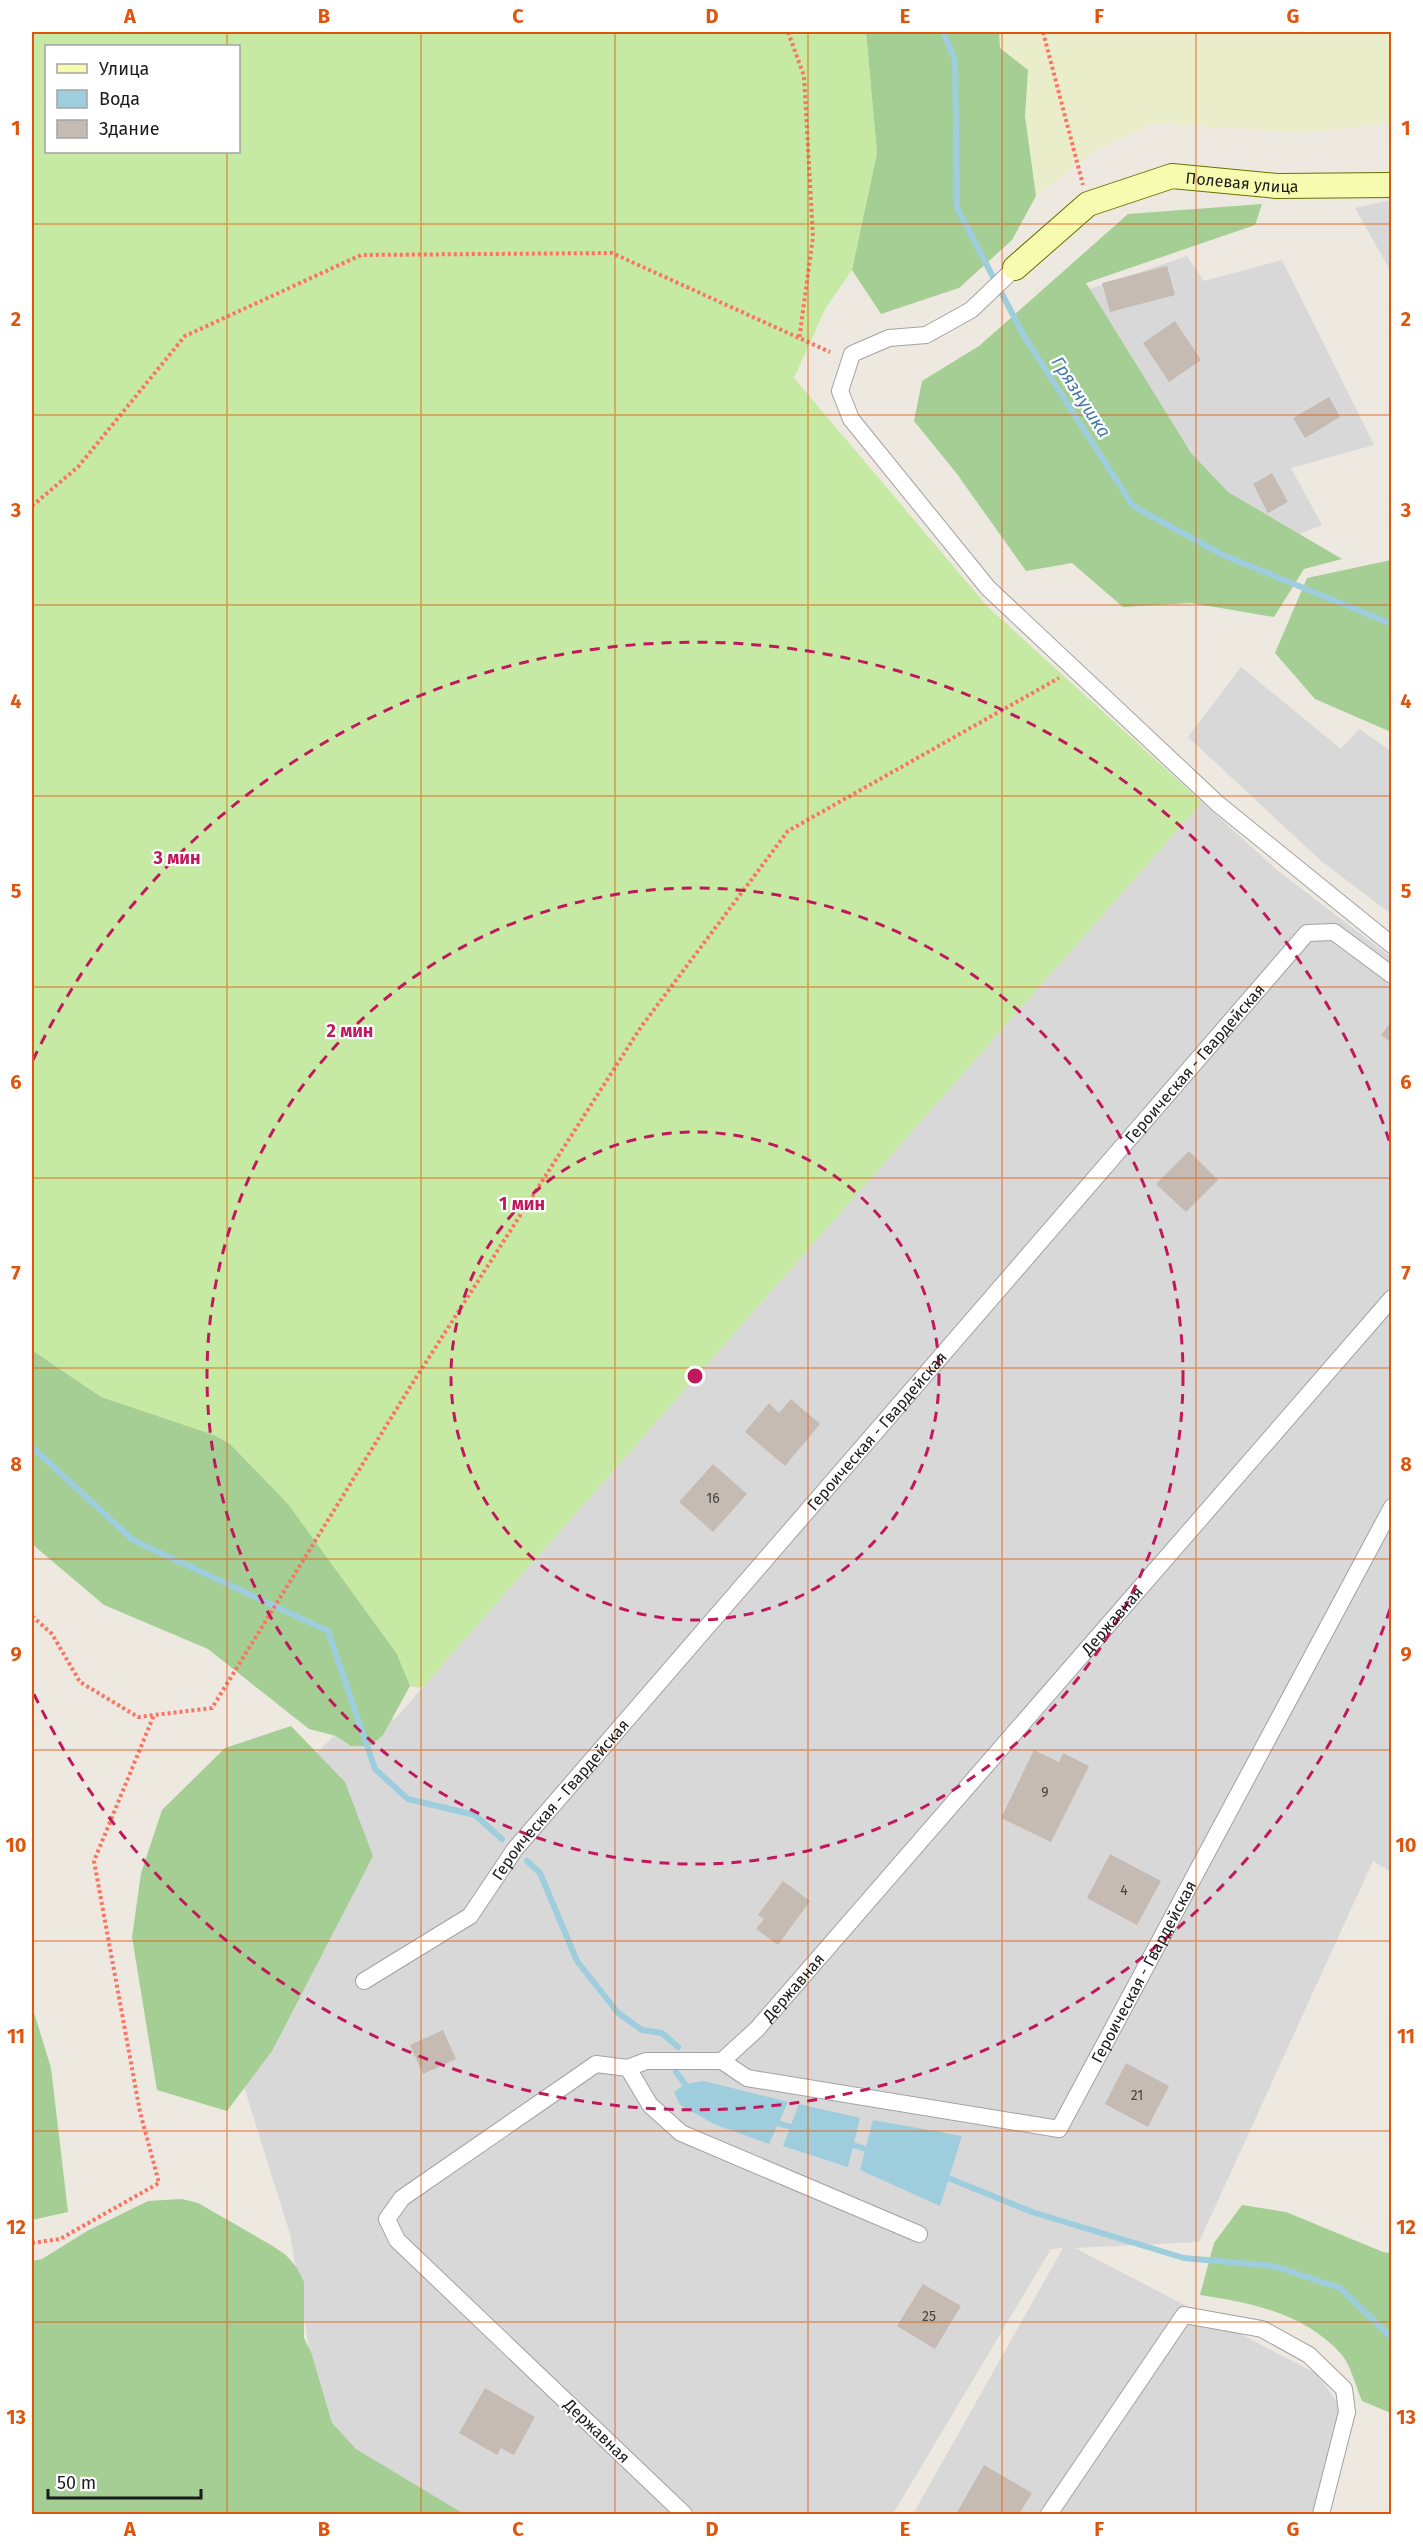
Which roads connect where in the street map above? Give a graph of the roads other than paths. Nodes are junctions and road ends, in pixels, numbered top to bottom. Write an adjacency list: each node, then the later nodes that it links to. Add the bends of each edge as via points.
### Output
1 (1392, 185): 2 (street, Полевая улица, via 1277,186 1172,176 1088,204)
2 (1015, 268): 3 (street, via 971,310 926,335 889,338 852,354 840,391 851,419 988,588 1218,804)
3 (1392, 945)
4 (1392, 975): 7 (street, Героическая - Гвардейская, via 1334,932 1307,933 515,1849 471,1916)
5 (1392, 1298): 8 (street, Державная, via 765,2020)
6 (1392, 1507): 8 (street, Героическая - Гвардейская, via 1059,2129 747,2078)
7 (364, 1981)
8 (722, 2061): 9 (street, Державная, via 646,2061)
9 (628, 2068): 10 (street, via 651,2105 681,2133); 11 (street, Державная, via 596,2064 402,2198 387,2219 397,2240)
10 (919, 2234)
11 (684, 2514)
12 (1049, 2514): 13 (street, via 1184,2315 1262,2329 1309,2355 1344,2389 1347,2412)
13 (1321, 2514)

